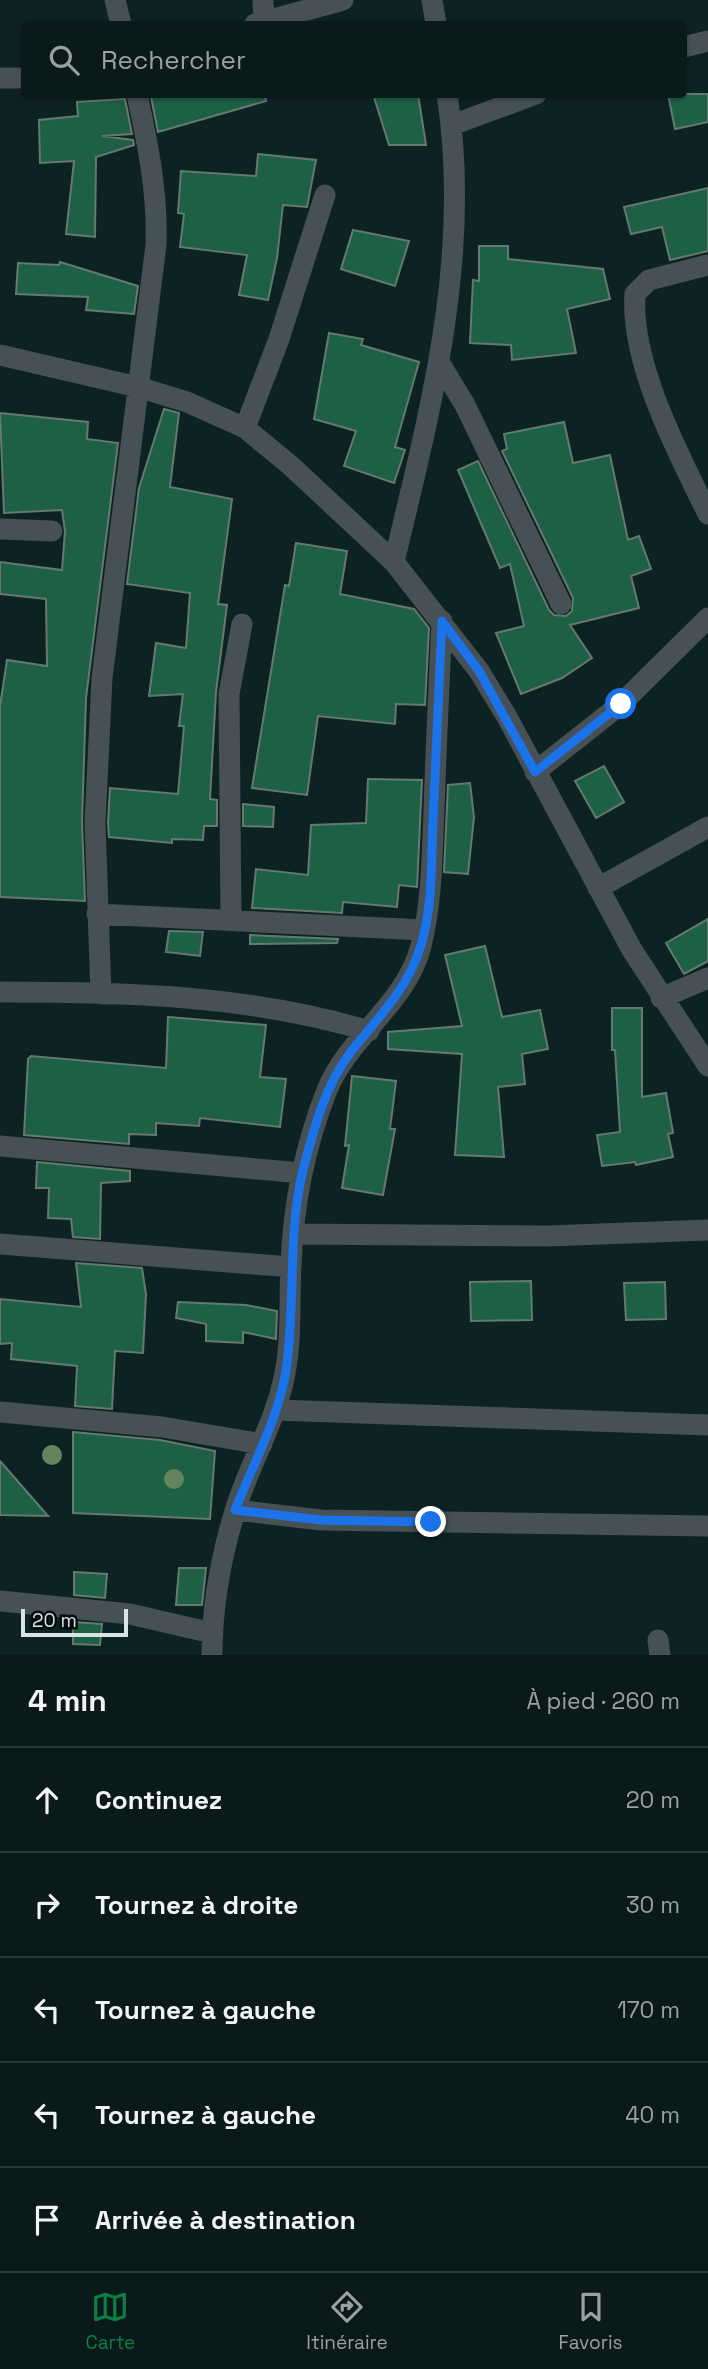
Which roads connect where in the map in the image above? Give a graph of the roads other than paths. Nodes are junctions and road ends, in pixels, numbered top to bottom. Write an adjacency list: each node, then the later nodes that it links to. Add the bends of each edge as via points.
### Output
1 (115, 0): 5 (street)
2 (263, 0): 6 (street)
3 (343, 0): 7 (street)
4 (432, 0): 8 (street)
5 (120, 21)
6 (260, 21)
7 (267, 21)
8 (436, 21)
9 (708, 41): 10 (street)
10 (687, 46)
11 (21, 78): 12 (street)
12 (0, 79)
13 (137, 98): 21 (street, via 157,208)
14 (448, 98): 16 (street)
15 (525, 98): 16 (street)
16 (452, 125): 20 (street, via 455,248)
17 (325, 195): 22 (street, via 279,340)
18 (708, 265): 23 (street, via 649,280 635,294 634,306 650,380)
19 (0, 355): 21 (street)
20 (439, 362): 26 (street); 27 (street, via 465,405)
21 (138, 387): 22 (street, via 187,402); 34 (street, via 102,678 95,823)
22 (245, 428): 26 (street)
23 (708, 514)
24 (0, 529): 25 (street)
25 (52, 531)
26 (394, 562): 29 (street)
27 (561, 604)
28 (708, 618): 31 (street, via 621,704)
29 (442, 621): 31 (street, via 479,671); 36 (street)
30 (242, 624): 35 (street, via 229,694)
31 (535, 772): 33 (street)
32 (708, 827): 33 (street)
33 (598, 888): 40 (street)
34 (97, 914): 35 (street); 39 (street)
35 (231, 920): 36 (street)
36 (424, 930): 41 (street, via 407,978)
37 (708, 978): 40 (street)
38 (0, 992): 39 (street)
39 (101, 994): 41 (street, via 292,1011)
40 (661, 998): 42 (street)
41 (369, 1031): 44 (street, via 328,1087)
42 (708, 1066)
43 (0, 1146): 44 (street)
44 (302, 1173): 46 (street)
45 (708, 1230): 46 (street, via 548,1236)
46 (293, 1234): 48 (street)
47 (0, 1244): 48 (street)
48 (291, 1267): 49 (street, via 292,1318 286,1373)
49 (276, 1410): 51 (street); 52 (street)
50 (0, 1412): 52 (street, via 162,1427)
51 (708, 1425)
52 (262, 1444): 53 (street)
53 (235, 1510): 54 (street, via 321,1520); 56 (street)
54 (708, 1526)
55 (0, 1601): 56 (street, via 131,1614)
56 (212, 1633): 57 (street)
57 (212, 1655)

